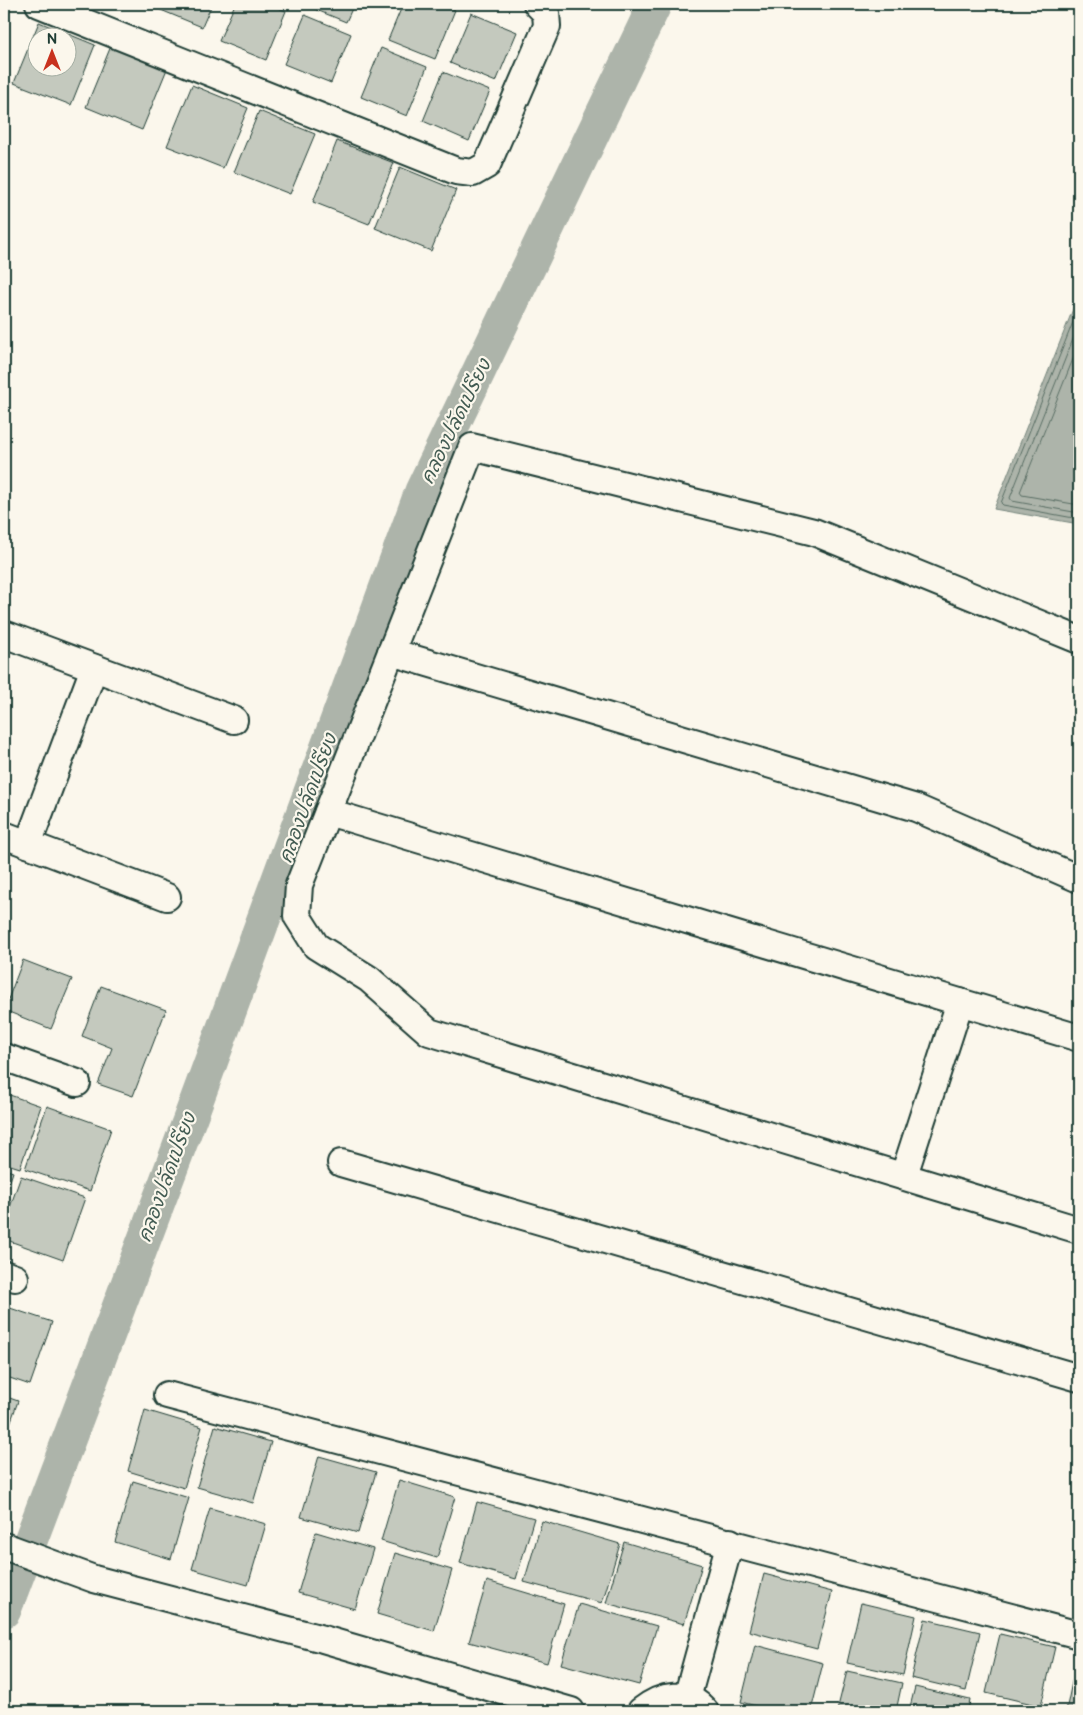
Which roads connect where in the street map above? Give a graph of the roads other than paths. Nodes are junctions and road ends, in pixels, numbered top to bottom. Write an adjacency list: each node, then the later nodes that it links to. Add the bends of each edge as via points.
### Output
1 (40, 4): 2 (street, via 456,170 473,173 486,165 547,26 546,13)
2 (537, 4)
3 (4, 634): 6 (street)
4 (1079, 640): 5 (street, via 814,532 472,447)
5 (391, 652): 8 (street); 11 (street, via 916,808)
6 (94, 668): 7 (street); 10 (street)
7 (234, 720)
8 (328, 812): 13 (street); 18 (street, via 299,885 297,916 316,946 369,979 429,1032)
9 (4, 835): 10 (street)
10 (28, 844): 12 (street)
11 (1079, 879)
12 (167, 897)
13 (960, 1002): 14 (street); 18 (street)
14 (1079, 1038)
15 (4, 1057): 16 (street)
16 (77, 1083)
17 (341, 1163): 20 (street)
18 (904, 1175): 19 (street)
19 (1079, 1230)
20 (1079, 1378)
21 (167, 1395): 22 (street)
22 (730, 1542): 24 (street); 25 (street)
23 (4, 1546): 26 (street, via 94,1579 323,1638)
24 (1079, 1634)
25 (696, 1705): 27 (street, via 670,1696 653,1701)
26 (571, 1711)
27 (641, 1711)

